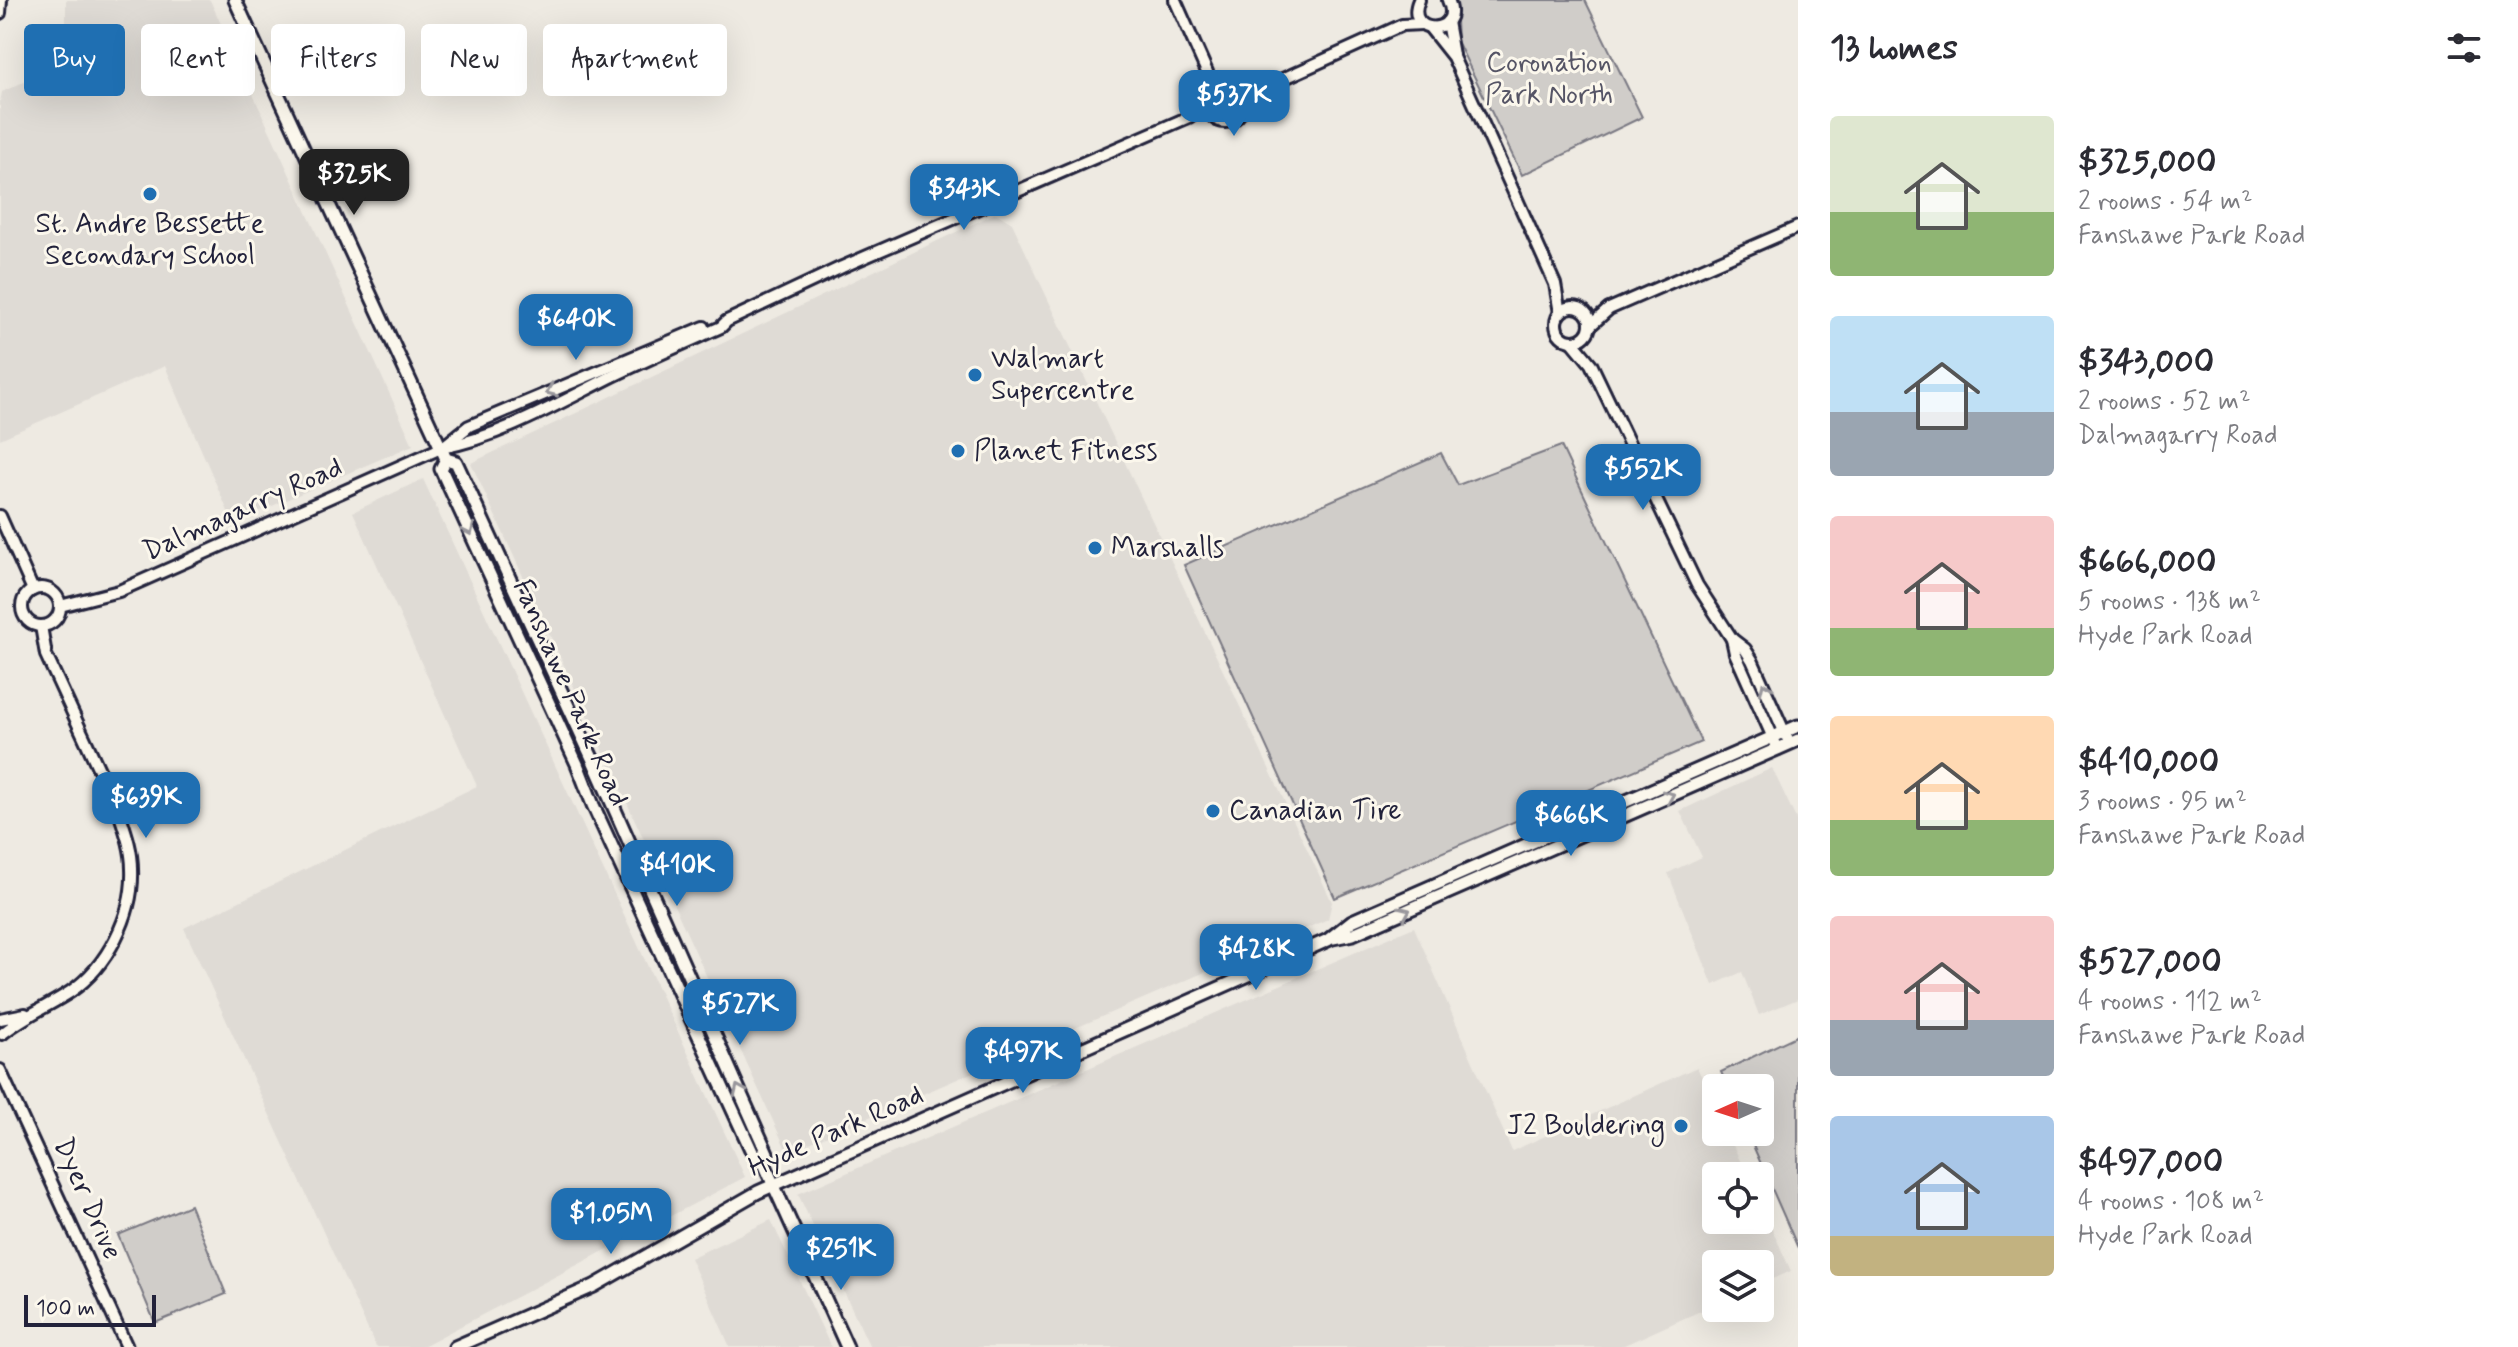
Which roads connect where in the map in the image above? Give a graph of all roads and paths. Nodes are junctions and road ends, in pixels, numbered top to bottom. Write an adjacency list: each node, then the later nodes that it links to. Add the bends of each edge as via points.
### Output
1 (1, 0): 6 (street)
2 (235, 0): 27 (main road, Fanshawe Park Road)
3 (1175, 0): 11 (street)
4 (1448, 0): 7 (street)
5 (1418, 5): 8 (street); 9 (street)
6 (0, 13)
7 (1447, 22): 9 (street); 10 (street)
8 (1402, 25): 9 (street); 13 (street)
9 (1426, 26): 10 (street)
10 (1453, 57): 19 (street)
11 (1207, 72): 12 (street); 14 (street)
12 (1232, 90): 13 (street); 14 (street, via 1216,90); 15 (street)
13 (1256, 91): 15 (street)
14 (1209, 100): 16 (street, Dalmagarry Road); 17 (street)
15 (1243, 106): 17 (street, via 1234,120)
16 (1189, 117): 17 (street, Dalmagarry Road); 23 (street, Dalmagarry Road)
17 (1214, 118)
18 (1798, 227): 21 (street)
19 (1555, 284): 20 (street); 22 (street)
20 (1581, 309): 21 (street); 22 (street); 24 (street)
21 (1609, 309): 24 (street)
22 (1560, 313): 25 (street, via 1557,328)
23 (727, 321): 27 (street, Dalmagarry Road, via 558,406); 27 (street, Dalmagarry Road, one-way to 27, via 469,426)
24 (1589, 330): 25 (street); 26 (street)
25 (1572, 341): 26 (street)
26 (1591, 364): 33 (street, via 1697,585 1732,639)
27 (444, 453): 30 (street, Dalmagarry Road, via 119,591); 38 (main road, Fanshawe Park Road, via 441,469 754,1156 763,1161)
28 (0, 516): 29 (street)
29 (33, 590): 30 (street, via 51,591); 31 (street, via 24,599 23,612 29,622)
30 (60, 606): 31 (street, via 53,622)
31 (41, 626): 34 (street, via 46,655 120,815 133,872 129,899 109,950 92,973 71,991)
32 (1798, 726): 33 (main road, Hyde Park Road)
33 (1784, 740): 38 (main road, Hyde Park Road)
34 (0, 1031): 35 (street)
35 (0, 1048)
36 (0, 1056): 37 (street, Dyer Drive)
37 (1, 1071): 39 (street, Dyer Drive)
38 (774, 1186): 40 (main road, Hyde Park Road, via 594,1286); 41 (main road, Fanshawe Park Road)
39 (127, 1347)
40 (455, 1347)
41 (847, 1347)

